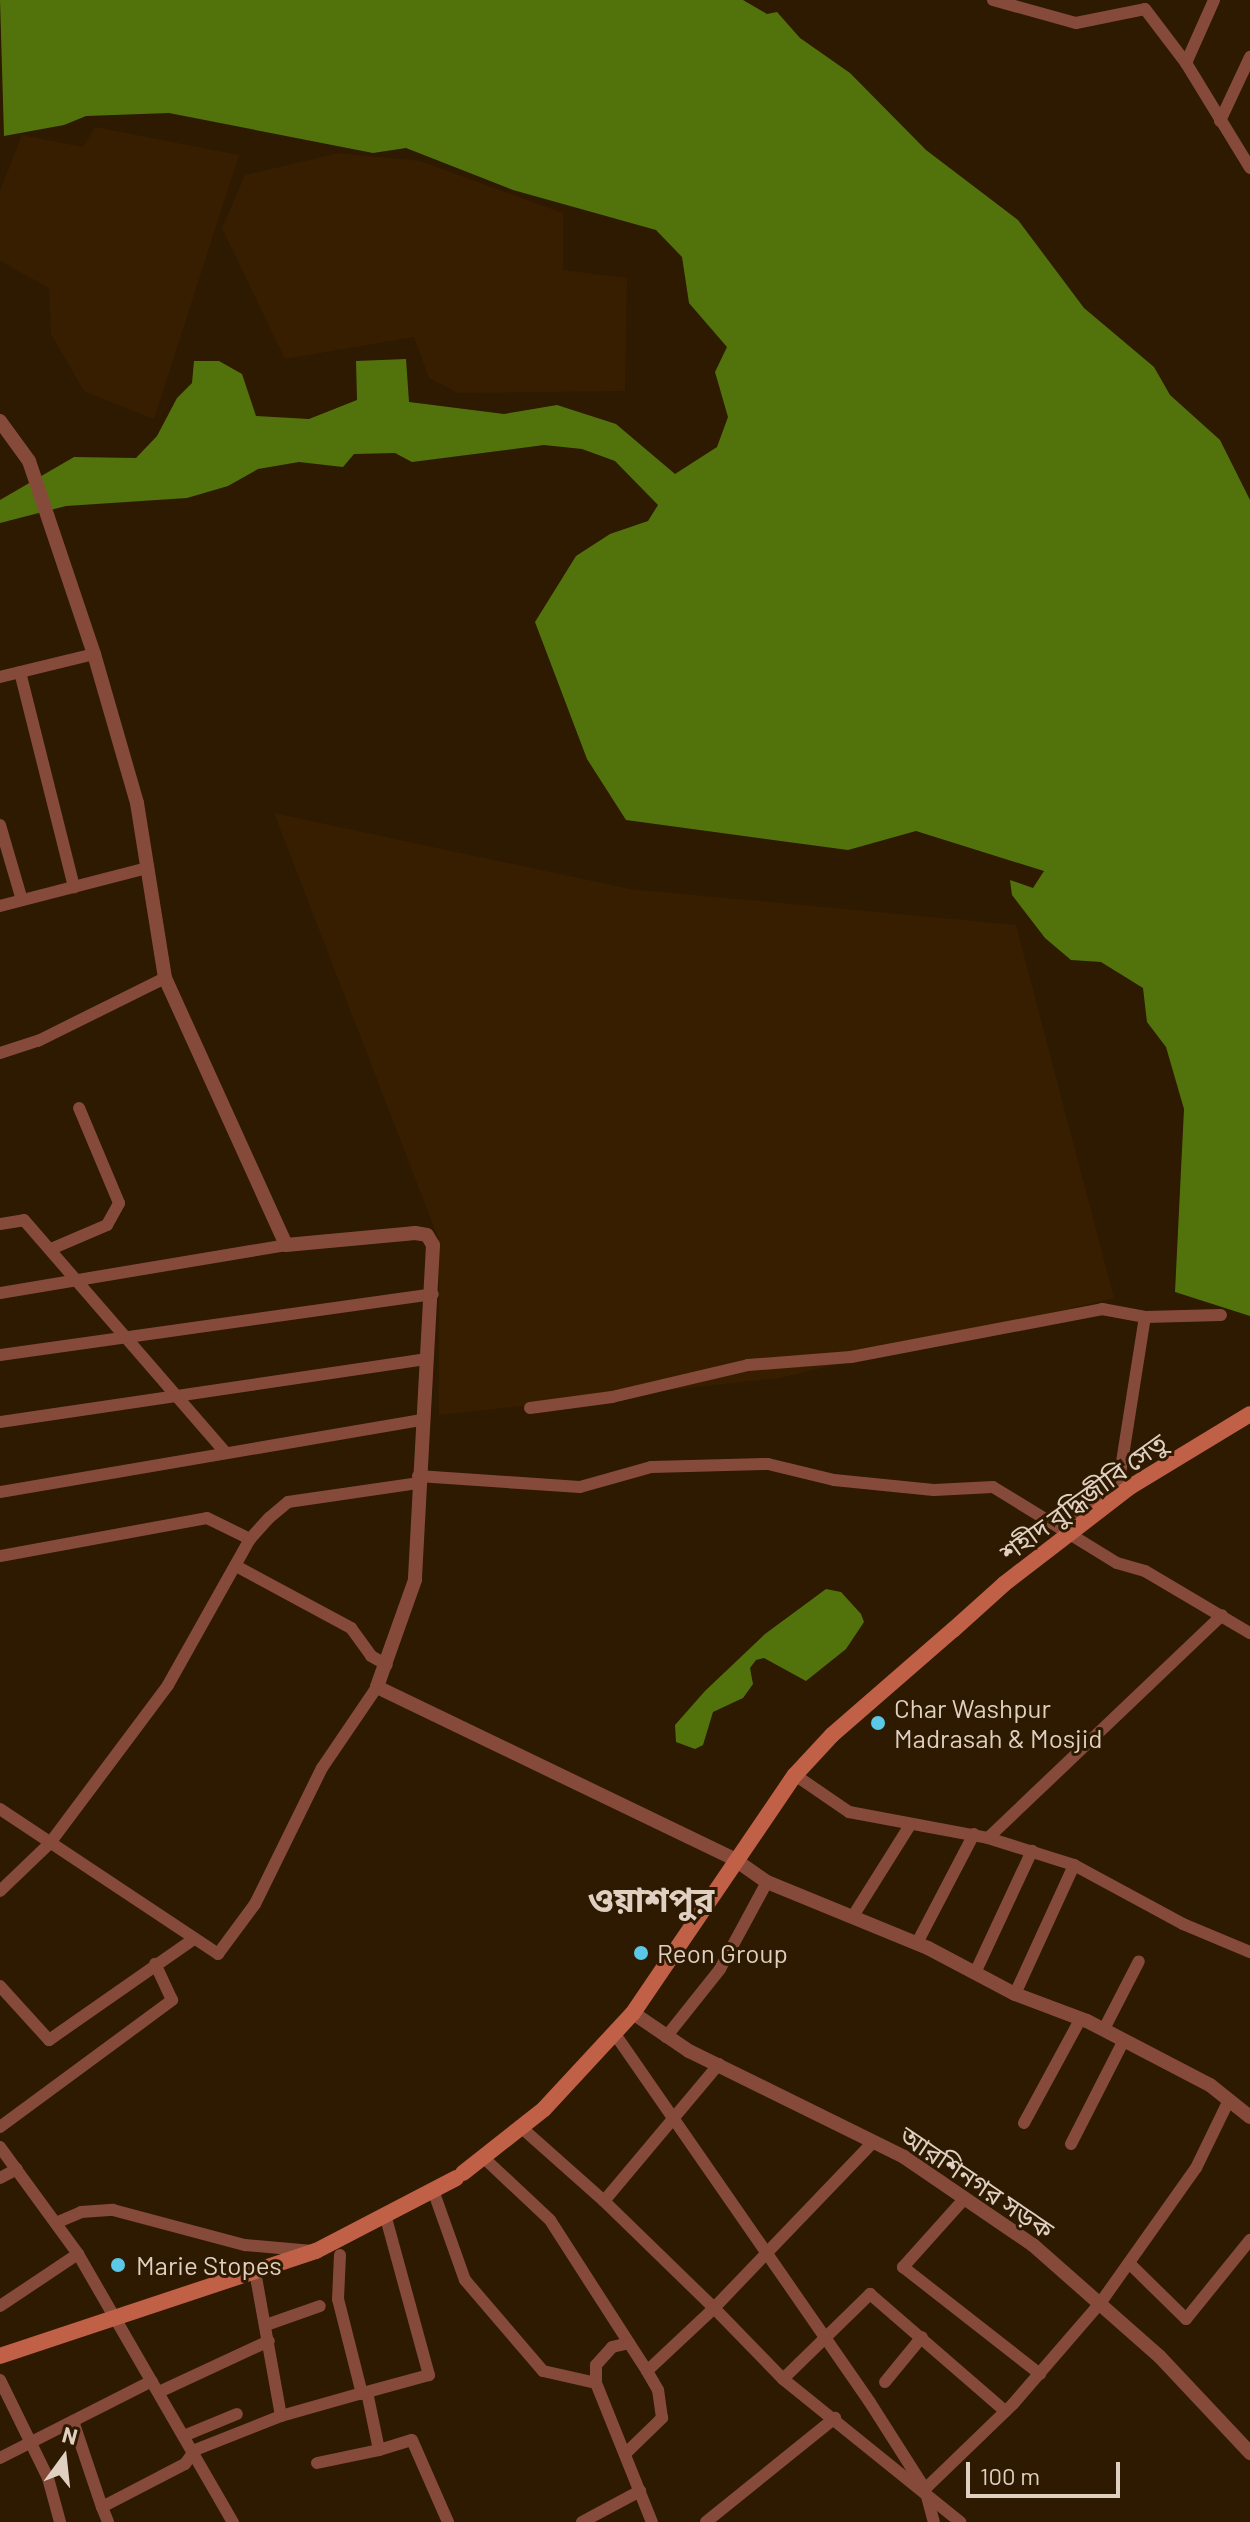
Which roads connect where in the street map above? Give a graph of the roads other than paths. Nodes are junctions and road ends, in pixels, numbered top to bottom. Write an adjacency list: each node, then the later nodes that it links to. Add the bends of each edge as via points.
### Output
1 (993, 0): 4 (street, via 1076,23 1145,9)
2 (1214, 0): 4 (street)
3 (1250, 57): 5 (street)
4 (1186, 63): 5 (street)
5 (1220, 121): 7 (street)
6 (1250, 142): 7 (street)
7 (1238, 150): 8 (street)
8 (1250, 168)
9 (0, 421): 10 (street, via 29,461)
10 (94, 654): 11 (street); 14 (street, via 137,803)
11 (20, 672): 12 (street); 15 (street)
12 (0, 677)
13 (0, 825): 16 (street)
14 (147, 868): 15 (street); 18 (street)
15 (74, 887): 16 (street)
16 (22, 900): 17 (street)
17 (0, 906)
18 (165, 978): 19 (street, via 38,1041); 22 (street)
19 (0, 1053)
20 (79, 1108): 23 (street, via 119,1203 107,1225)
21 (0, 1224): 23 (street, via 24,1220)
22 (286, 1245): 24 (street); 26 (street, via 427,1235 433,1245)
23 (51, 1249): 24 (street)
24 (81, 1281): 25 (street); 29 (street)
25 (0, 1293)
26 (433, 1294): 29 (street); 31 (street)
27 (1221, 1315): 28 (street)
28 (1145, 1317): 33 (street, via 1102,1309 851,1357 748,1365 612,1397); 40 (street, via 1118,1487)
29 (129, 1339): 30 (street); 32 (street)
30 (0, 1355)
31 (427, 1359): 32 (street); 35 (street)
32 (173, 1396): 36 (street); 37 (street)
33 (530, 1408)
34 (1250, 1414): 48 (main road, শহীদ বুদ্ধিজীবি সেতু, bridge, via 1106,1505 832,1735)
35 (422, 1420): 37 (street); 38 (street)
36 (0, 1422)
37 (224, 1451): 39 (street, via 202,1461)
38 (418, 1480): 40 (street, via 580,1487 651,1467 768,1464 834,1480 934,1490 993,1487); 41 (street, via 288,1502); 46 (street, via 415,1580)
39 (0, 1492)
40 (1062, 1527): 44 (street, via 1117,1563 1145,1571)
41 (250, 1539): 42 (street, via 207,1518); 43 (street)
42 (0, 1556)
43 (236, 1566): 46 (street, via 351,1628 371,1656); 53 (street, via 168,1685)
44 (1222, 1615): 45 (street); 52 (street)
45 (1250, 1633)
46 (387, 1665): 47 (street)
47 (377, 1687): 55 (street); 60 (street, via 322,1768 246,1917 218,1954)
48 (795, 1775): 50 (street, via 849,1812); 55 (main road, শহীদ বুদ্ধিজীবি সেতু)
49 (0, 1809): 53 (street)
50 (910, 1825): 51 (street); 59 (street)
51 (974, 1834): 52 (street); 61 (street)
52 (988, 1838): 54 (street)
53 (50, 1843): 58 (street); 60 (street)
54 (1032, 1851): 56 (street); 65 (street)
55 (734, 1859): 57 (street); 68 (main road, শহীদ বুদ্ধিজীবি সেতু)
56 (1074, 1865): 62 (street, via 1154,1910); 67 (street)
57 (767, 1882): 59 (street); 72 (street, via 720,1969)
58 (0, 1891)
59 (853, 1916): 61 (street)
60 (194, 1939): 64 (street)
61 (917, 1943): 65 (street)
62 (1250, 1952)
63 (1139, 1961): 70 (street)
64 (155, 1964): 66 (street, via 49,2040); 79 (street, via 172,2000)
65 (975, 1973): 67 (street)
66 (0, 1986)
67 (1015, 1994): 69 (street)
68 (633, 2013): 72 (street, আরশিনগর সড়ক); 80 (main road, শহীদ বুদ্ধিজীবি সেতু)
69 (1081, 2018): 70 (street); 78 (street)
70 (1104, 2029): 73 (street)
71 (617, 2037): 77 (street)
72 (666, 2037): 74 (street, আরশিনগর সড়ক)
73 (1124, 2040): 75 (street); 82 (street)
74 (719, 2064): 77 (street); 81 (street, আরশিনগর সড়ক)
75 (1229, 2100): 76 (street); 97 (street, via 1196,2168)
76 (1250, 2117)
77 (676, 2120): 89 (street); 95 (street)
78 (1024, 2123)
79 (0, 2127)
80 (523, 2129): 84 (main road, শহীদ বুদ্ধিজীবি সেতু); 89 (street)
81 (873, 2142): 88 (street, আরশিনগর সড়ক); 95 (street)
82 (1071, 2144)
83 (0, 2147): 85 (street)
84 (485, 2159): 87 (main road, শহীদ বুদ্ধিজীবি সেতু); 108 (street, via 550,2220)
85 (17, 2169): 86 (street); 91 (street)
86 (0, 2178)
87 (434, 2193): 90 (main road, শহীদ বুদ্ধিজীবি সেতু); 115 (street, via 465,2280 543,2371)
88 (965, 2198): 99 (street, আরশিনগর সড়ক); 111 (street, via 903,2267)
89 (604, 2201): 102 (street)
90 (386, 2218): 93 (main road, শহীদ বুদ্ধিজীবি সেতু); 117 (street, via 429,2375)
91 (58, 2222): 93 (street, via 81,2212 113,2210 245,2245); 94 (street)
92 (1250, 2240): 97 (street, via 1186,2319)
93 (316, 2251): 98 (main road, শহীদ বুদ্ধিজীবি সেতু)
94 (78, 2254): 100 (street); 103 (street)
95 (768, 2254): 102 (street); 107 (street)
96 (340, 2255): 117 (street, via 338,2299)
97 (1129, 2263): 99 (street)
98 (255, 2271): 103 (main road, শহীদ বুদ্ধিজীবি সেতু); 104 (street)
99 (1101, 2302): 111 (street); 127 (street, আরশিনগর সড়ক)
100 (0, 2306)
101 (320, 2306): 104 (street)
102 (714, 2308): 110 (street); 112 (street)
103 (113, 2319): 109 (main road, শহীদ বুদ্ধিজীবি সেতু); 116 (street)
104 (266, 2325): 106 (street)
105 (922, 2337): 107 (street, via 870,2294); 114 (street); 118 (street)
106 (269, 2341): 116 (street); 120 (street)
107 (825, 2341): 112 (street); 131 (street)
108 (629, 2343): 110 (street); 115 (street, via 612,2347 596,2365)
109 (0, 2356)
110 (647, 2371): 128 (street, via 658,2390 662,2418)
111 (1040, 2374): 118 (street)
112 (783, 2379): 121 (street)
113 (0, 2380): 124 (street)
114 (885, 2382)
115 (596, 2383): 128 (street)
116 (156, 2387): 122 (street); 123 (street)
117 (364, 2393): 120 (street); 126 (street)
118 (1005, 2411): 131 (street)
119 (237, 2414): 123 (street)
120 (281, 2416): 125 (street)
121 (835, 2418): 131 (street); 140 (street)
122 (73, 2421): 124 (street); 133 (street)
123 (186, 2435): 125 (street)
124 (28, 2442): 129 (street); 134 (street, via 48,2478)
125 (195, 2450): 133 (street, via 185,2464); 136 (street)
126 (379, 2450): 130 (street); 137 (street, via 412,2440)
127 (1250, 2453)
128 (625, 2454): 132 (street)
129 (0, 2458)
130 (317, 2463)
131 (925, 2489): 141 (street); 142 (street)
132 (640, 2491): 138 (street); 139 (street)
133 (102, 2507): 135 (street)
134 (60, 2522)
135 (108, 2522)
136 (233, 2522)
137 (448, 2522)
138 (582, 2522)
139 (652, 2522)
140 (706, 2522)
141 (934, 2522)
142 (960, 2522)

